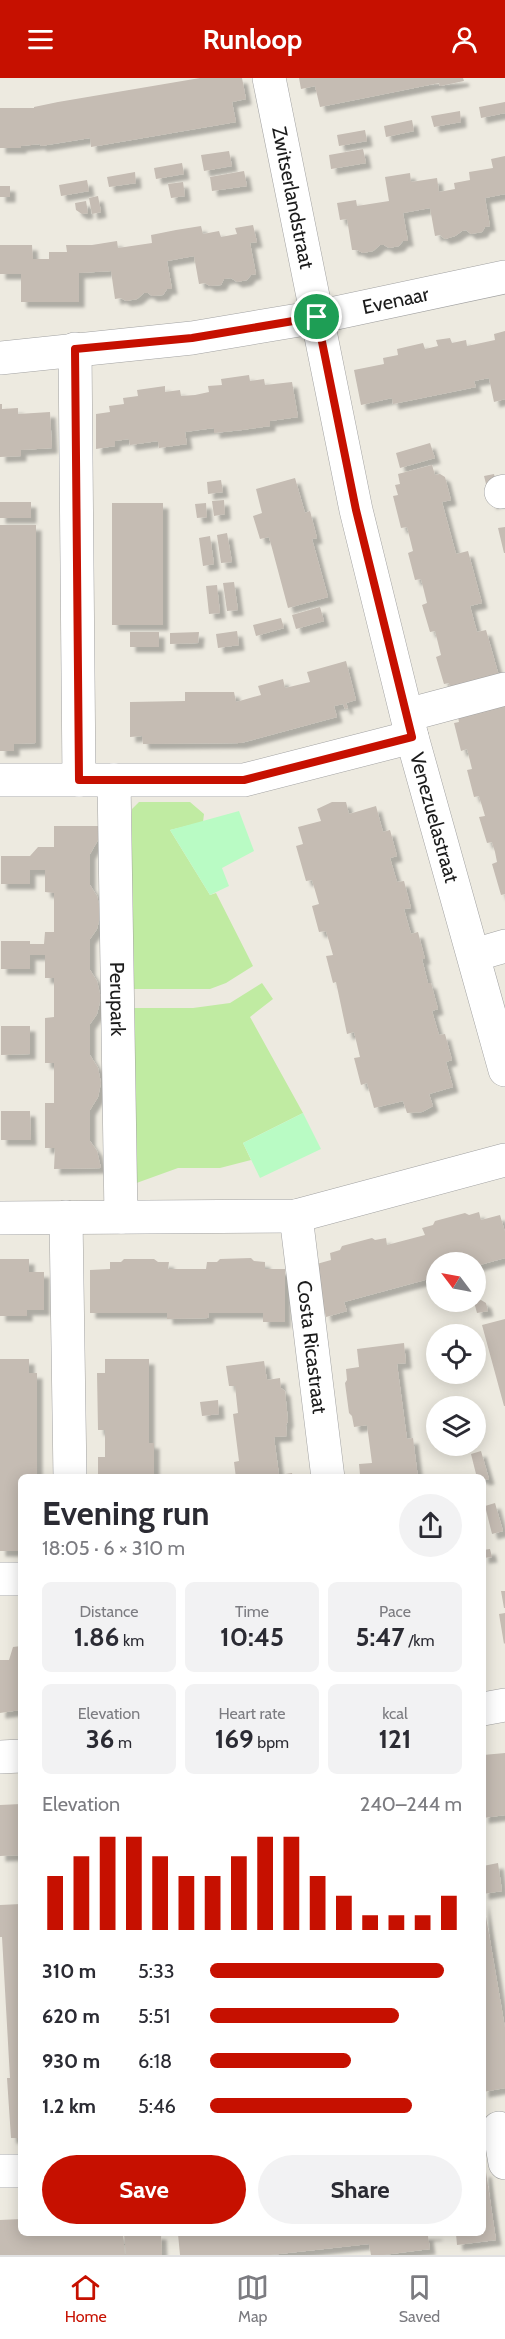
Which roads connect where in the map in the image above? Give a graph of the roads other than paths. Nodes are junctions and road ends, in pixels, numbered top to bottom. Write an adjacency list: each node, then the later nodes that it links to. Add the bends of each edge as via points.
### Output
1 (269, 78): 3 (street, Zwitserlandstraat)
2 (505, 277): 3 (street, Evenaar)
3 (317, 317): 4 (street, Evenaar, via 192,338); 7 (street, Venezuelastraat, via 356,510)
4 (75, 349): 5 (street, Evenaar); 9 (street)
5 (0, 358)
6 (505, 689): 7 (street)
7 (410, 726): 10 (street, via 244,780); 12 (street, Venezuelastraat)
8 (0, 780): 9 (street)
9 (79, 780): 10 (street)
10 (114, 780): 17 (street, Perupark)
11 (505, 946): 12 (street)
12 (474, 955): 13 (street, Venezuelastraat)
13 (505, 1070)
14 (505, 1160): 15 (street)
15 (296, 1216): 17 (street); 20 (street, Costa Ricastraat)
16 (66, 1217): 17 (street); 18 (street); 19 (street)
17 (121, 1217)
18 (0, 1218)
19 (70, 1474)
20 (328, 1474)
21 (0, 1579): 22 (street)
22 (18, 1579)
23 (505, 1706): 24 (street)
24 (486, 1709)
25 (18, 1756): 26 (street)
26 (0, 1757)
27 (496, 2128): 28 (street)
28 (505, 2163)
29 (18, 2170): 30 (street)
30 (0, 2171)

